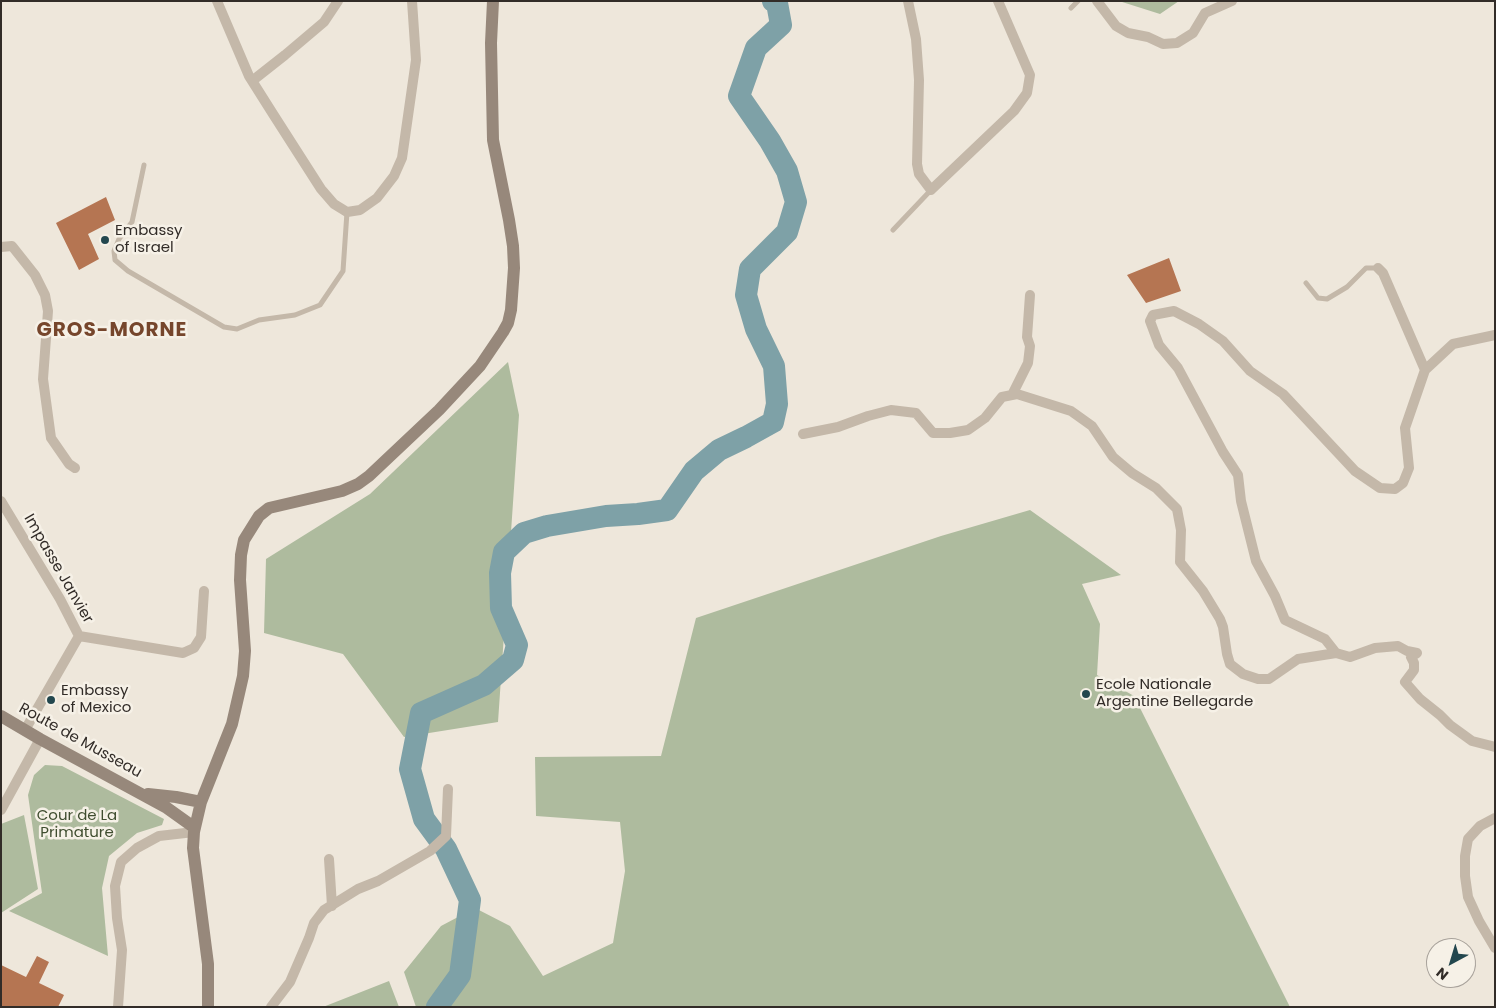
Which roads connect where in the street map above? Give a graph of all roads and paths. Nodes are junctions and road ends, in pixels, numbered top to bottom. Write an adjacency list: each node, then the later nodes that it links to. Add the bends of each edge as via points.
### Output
1 (217, 1): 11 (street)
2 (338, 1): 11 (street, via 324,22)
3 (412, 1): 14 (street, via 416,60 402,158 394,176 377,198 360,210)
4 (493, 1): 35 (main road, via 493,140 514,260 508,323 480,366 440,410 369,476 342,491 269,508 248,531 241,555 244,651 240,693 232,724)
5 (908, 1): 13 (street, via 916,40 919,80 917,164 919,174)
6 (998, 1): 13 (street, via 1030,75 1028,93)
7 (1078, 1): 10 (lane)
8 (1097, 1): 9 (street, via 1116,26 1163,44 1178,43 1193,33 1205,13)
9 (1232, 1)
10 (1071, 8)
11 (251, 78): 14 (street, via 321,189 334,204)
12 (144, 165): 14 (lane, via 132,222 119,239 114,251 115,260 224,327 237,329 259,320 295,315 320,305 343,271)
13 (932, 190): 15 (lane)
14 (347, 212)
15 (893, 230)
16 (1, 248): 24 (street, via 12,246 35,275 45,295 48,311 43,379 51,438)
17 (1378, 268): 18 (lane, via 1366,268 1347,287 1327,299 1318,298); 21 (street, via 1383,272)
18 (1306, 283)
19 (1030, 295): 22 (street, via 1028,363)
20 (1495, 335): 21 (street, via 1453,344)
21 (1425, 370): 28 (street, via 1405,428 1409,468 1403,483 1396,489 1380,488 1355,471 1283,394 1250,371 1223,341 1174,311 1153,315 1150,321 1159,345 1178,368 1238,475 1256,561 1276,596 1285,620 1325,639)
22 (1012, 395): 23 (street, via 1002,397 986,418 968,430 934,433 916,413 892,410); 28 (street, via 1072,411 1092,426 1113,457 1156,488 1177,509 1181,530 1180,562 1220,618 1230,664 1258,680 1269,679 1298,659)
23 (803, 434)
24 (75, 468)
25 (1, 500): 27 (street, Impasse Janvier)
26 (204, 591): 27 (street, via 201,637 194,648 183,653)
27 (79, 636): 30 (street, Impasse Janvier)
28 (1336, 653): 32 (street, via 1350,657 1375,648 1398,646 1407,652 1417,653 1411,657 1414,670 1405,682 1420,699 1472,741)
29 (1, 716): 30 (main road, Route de Musseau)
30 (24, 730): 31 (main road, Route de Musseau)
31 (40, 739): 34 (main road, Route de Musseau); 36 (street)
32 (1495, 747)
33 (448, 789): 40 (street, via 446,836 430,851)
34 (142, 794): 35 (main road, Route de Musseau); 38 (main road, Route de Musseau, via 167,808)
35 (201, 802): 38 (main road)
36 (1, 810)
37 (1495, 818): 41 (street, via 1480,826 1468,839 1464,856 1468,897)
38 (194, 830): 42 (street, via 159,836 137,848 121,862 115,886 122,950); 43 (main road, via 208,964)
39 (329, 859): 40 (street)
40 (332, 906): 44 (street, via 324,910 314,923 290,982)
41 (1495, 948)
42 (118, 1007)
43 (208, 1007)
44 (271, 1007)

